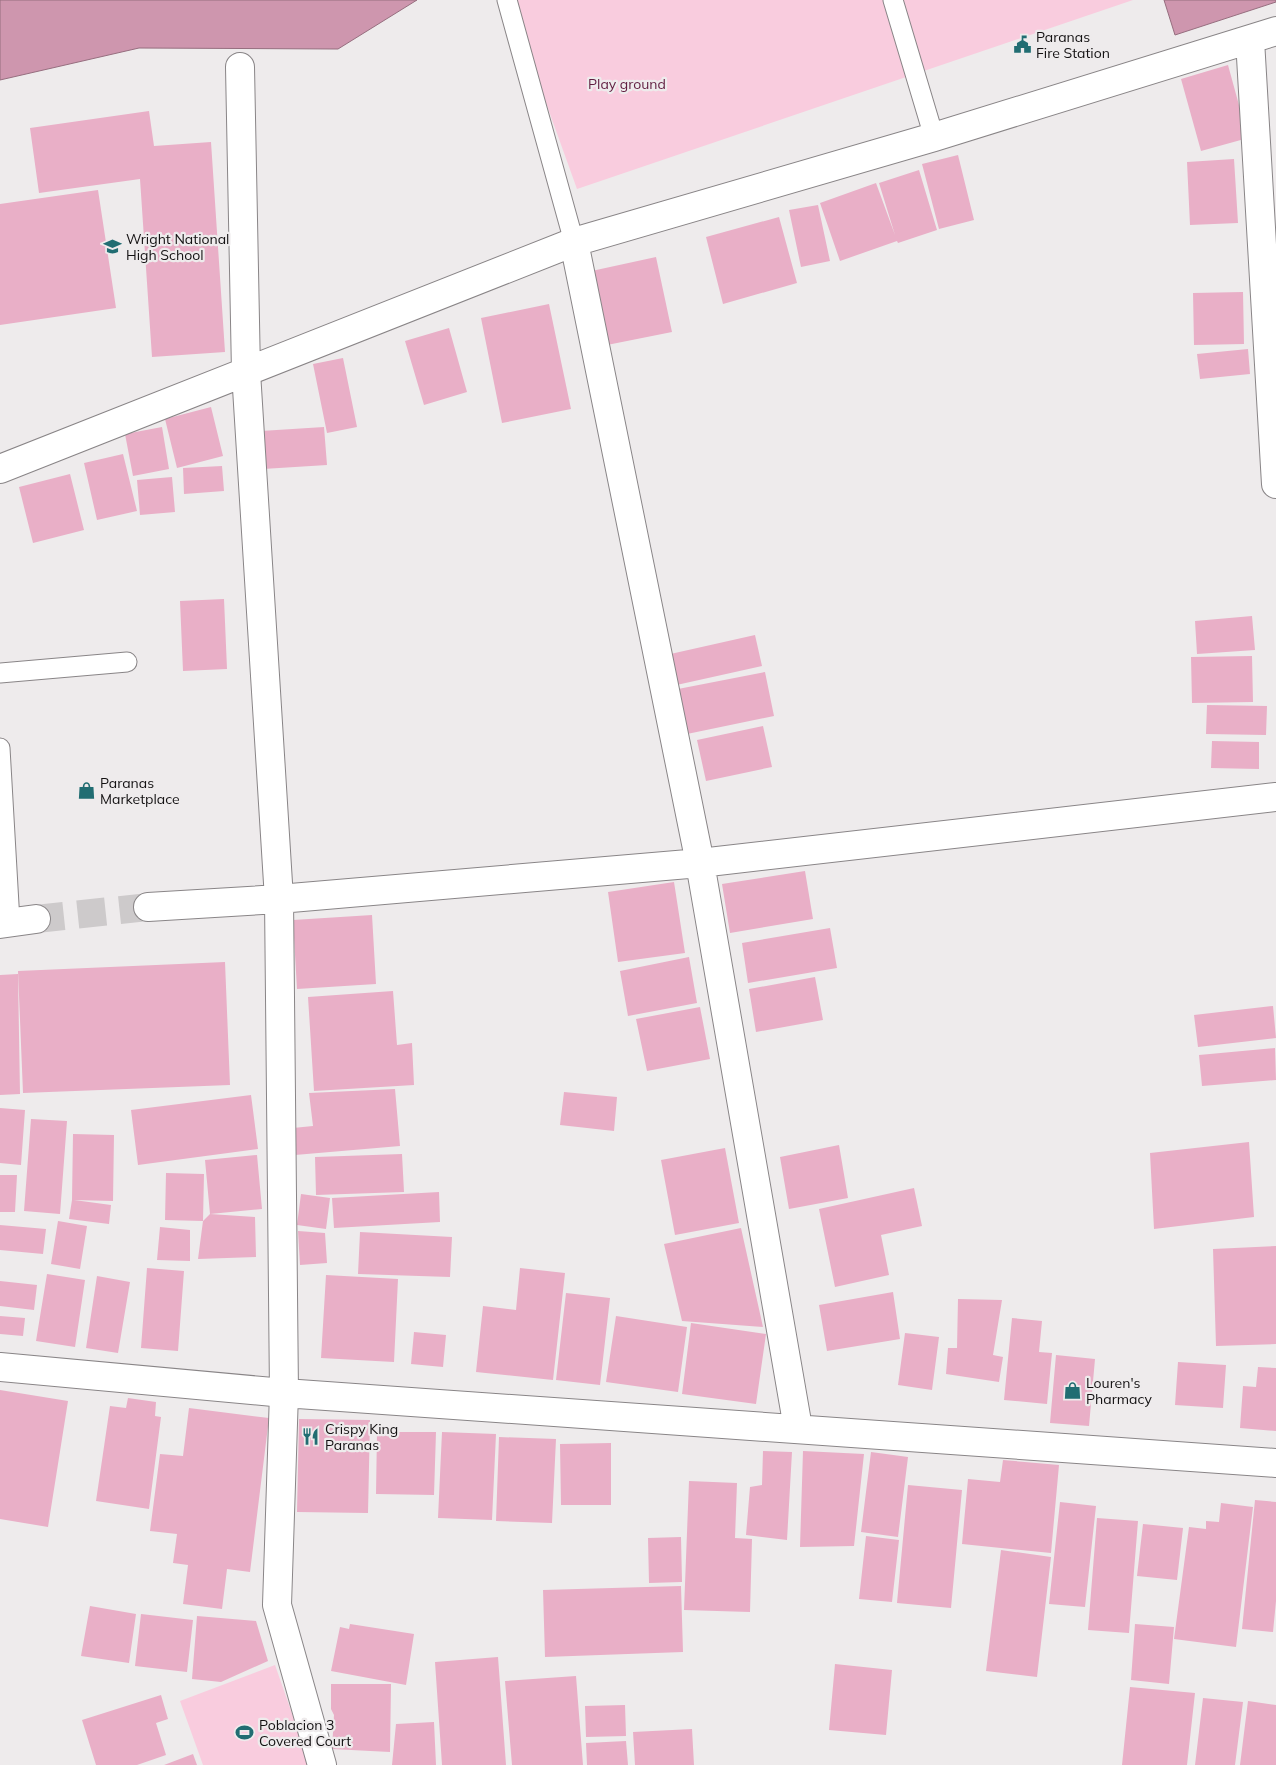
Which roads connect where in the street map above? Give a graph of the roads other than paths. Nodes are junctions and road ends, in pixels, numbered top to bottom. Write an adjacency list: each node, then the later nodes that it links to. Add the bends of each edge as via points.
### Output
1 (507, 0): 7 (lane)
2 (893, 0): 6 (lane)
3 (1276, 31): 4 (street)
4 (1250, 40): 6 (street); 10 (street)
5 (240, 67): 8 (street)
6 (934, 137): 7 (street)
7 (574, 242): 8 (street); 15 (street)
8 (246, 372): 9 (street); 16 (street)
9 (0, 469)
10 (1276, 484)
11 (127, 662): 12 (lane)
12 (0, 673)
13 (0, 748): 18 (lane)
14 (1276, 798): 15 (street)
15 (700, 863): 16 (street); 21 (street)
16 (279, 899): 17 (street); 20 (street)
17 (148, 907)
18 (15, 922)
19 (0, 1367): 20 (street)
20 (284, 1393): 21 (street); 23 (street, via 277,1605)
21 (798, 1428): 22 (street)
22 (1276, 1463)
23 (322, 1765)

